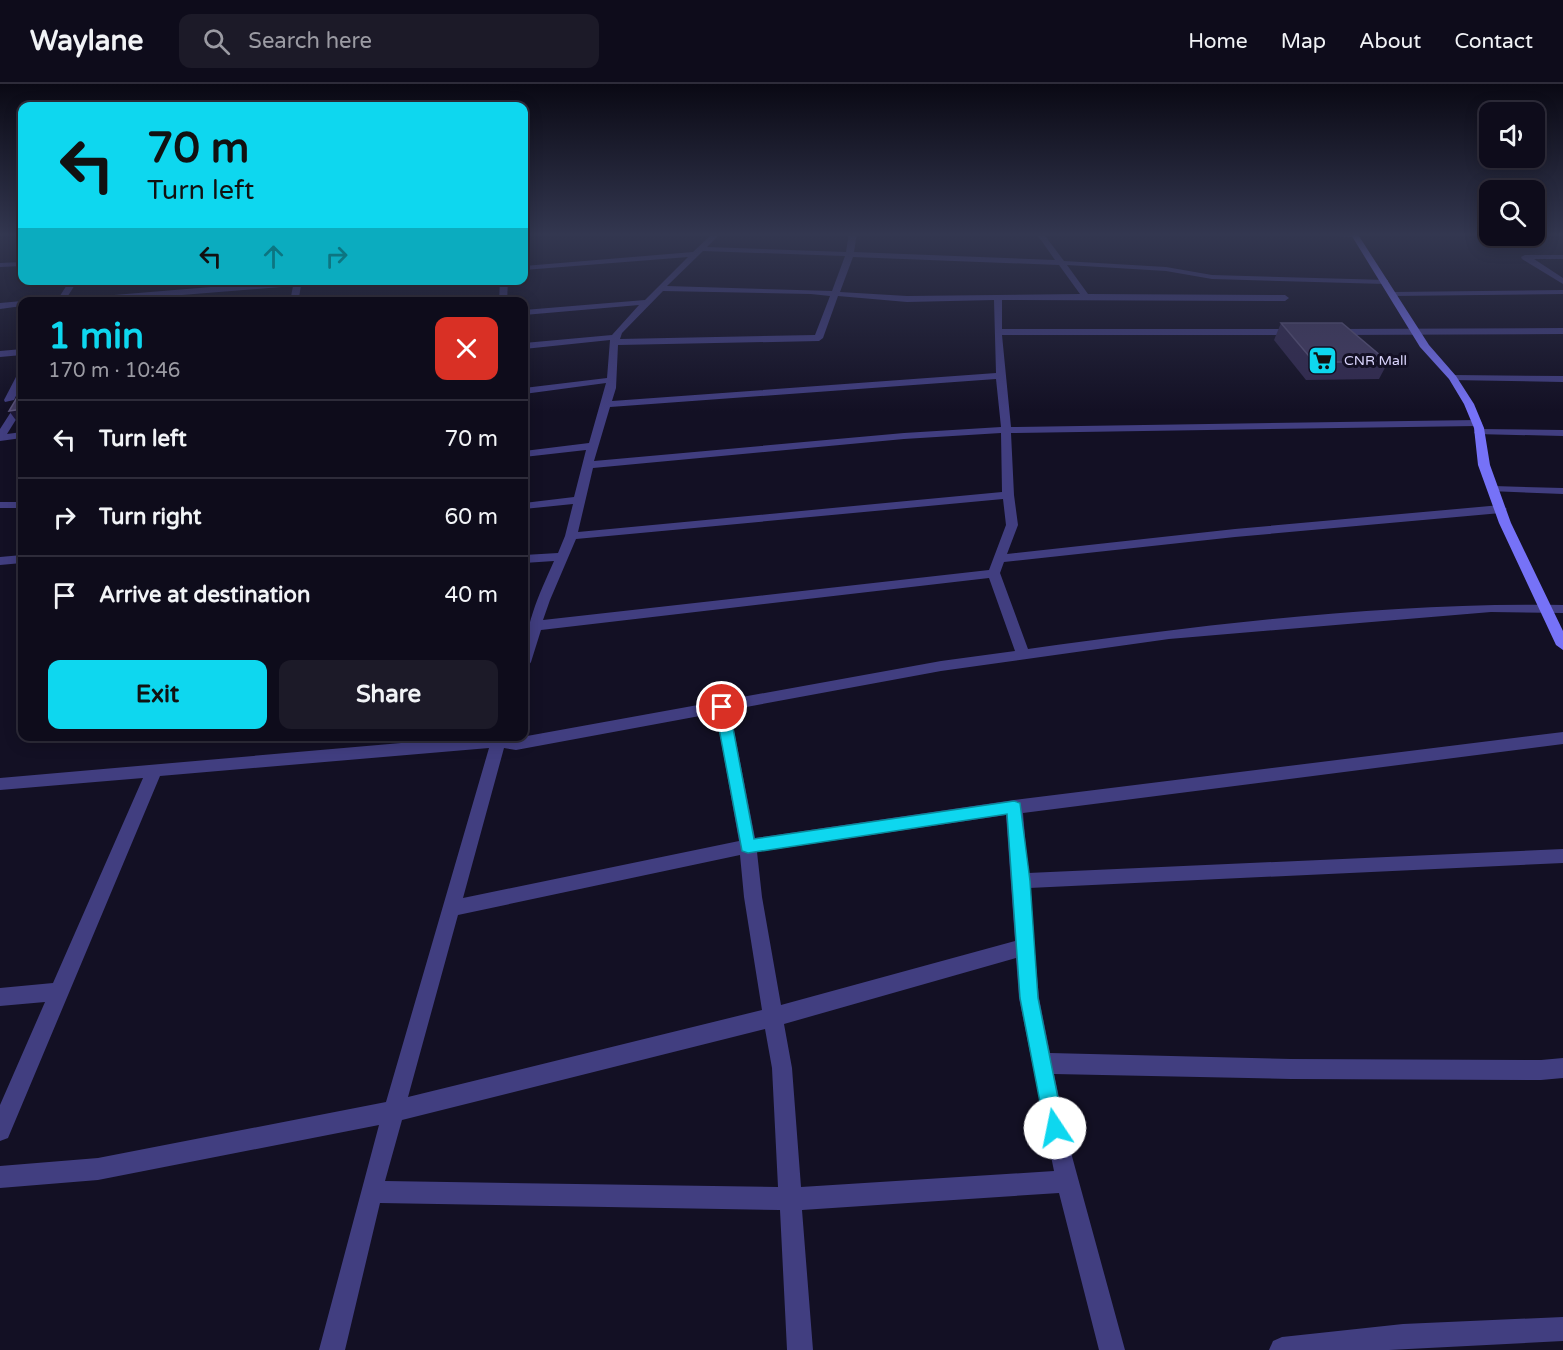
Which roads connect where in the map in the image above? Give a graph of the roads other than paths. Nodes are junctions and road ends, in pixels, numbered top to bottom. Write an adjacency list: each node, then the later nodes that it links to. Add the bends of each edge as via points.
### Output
1 (172, 292): 9 (street)
2 (656, 292): 12 (street)
3 (779, 292): 6 (street)
4 (1083, 292): 8 (street)
5 (1556, 292): 7 (street)
6 (835, 294): 11 (street); 21 (street, via 819,338)
7 (1392, 294): 20 (main road)
8 (1086, 296): 10 (street); 11 (street)
9 (111, 297)
10 (1285, 298)
11 (998, 299): 17 (street)
12 (646, 302): 15 (street); 21 (street)
13 (18, 304): 14 (street)
14 (0, 306)
15 (528, 312)
16 (1563, 331): 20 (street)
17 (998, 332): 18 (street); 25 (street)
18 (1302, 332)
19 (1325, 332): 20 (street)
20 (1416, 332): 26 (main road)
21 (615, 340): 22 (street); 28 (street)
22 (528, 346)
23 (18, 352): 24 (street)
24 (0, 354)
25 (1001, 376): 32 (street); 35 (street)
26 (1454, 378): 27 (street); 34 (main road)
27 (1563, 379)
28 (611, 380): 30 (street); 32 (street)
29 (18, 381): 31 (street)
30 (528, 390)
31 (4, 401)
32 (607, 404): 39 (street)
33 (18, 408): 38 (street)
34 (1478, 428): 35 (street); 36 (street); 42 (main road, via 1484,465)
35 (1006, 430): 41 (street); 44 (street)
36 (1563, 433)
37 (18, 436): 38 (street)
38 (0, 438)
39 (594, 446): 40 (street); 41 (street)
40 (528, 454)
41 (588, 465): 45 (street)
42 (1493, 489): 43 (street); 49 (main road)
43 (1563, 491)
44 (1008, 495): 50 (street); 54 (street, via 1012,525)
45 (580, 500): 48 (street); 50 (street)
46 (18, 505): 47 (street)
47 (0, 506)
48 (528, 506)
49 (1501, 509): 54 (street); 57 (main road)
50 (571, 536): 51 (street)
51 (563, 556): 53 (street); 59 (street)
52 (18, 559): 55 (street)
53 (528, 559)
54 (1000, 559): 56 (street)
55 (0, 561)
56 (994, 573): 59 (street); 62 (street)
57 (1545, 609): 58 (street); 60 (main road); 62 (street, via 1491,608 1272,624)
58 (1563, 609)
59 (535, 626): 61 (street)
60 (1563, 645)
61 (528, 649)
62 (1023, 655): 63 (street, via 941,666)
63 (722, 707): 67 (street, via 516,744); 71 (street)
64 (1563, 738): 70 (street)
65 (478, 741): 68 (street)
66 (498, 741): 74 (street)
67 (506, 741)
68 (154, 772): 69 (street); 76 (street)
69 (0, 784)
70 (1014, 807): 71 (street); 73 (street)
71 (748, 846): 74 (street); 78 (street)
72 (1563, 856): 73 (street)
73 (1022, 881): 75 (street)
74 (450, 909): 81 (street)
75 (1026, 948): 78 (street); 79 (street, via 1029,998)
76 (59, 992): 77 (street); 82 (street)
77 (0, 997)
78 (774, 1017): 81 (street); 86 (street)
79 (1042, 1063): 80 (street, via 1303,1069); 84 (street)
80 (1563, 1068)
81 (394, 1111): 83 (street, via 98,1169); 85 (street)
82 (0, 1130)
83 (0, 1177)
84 (1067, 1181): 86 (street); 91 (street)
85 (372, 1192): 86 (street); 89 (street)
86 (792, 1199): 90 (street)
87 (1563, 1329): 88 (street)
88 (1419, 1343): 92 (street)
89 (332, 1350)
90 (800, 1350)
91 (1112, 1350)
92 (1282, 1350)

